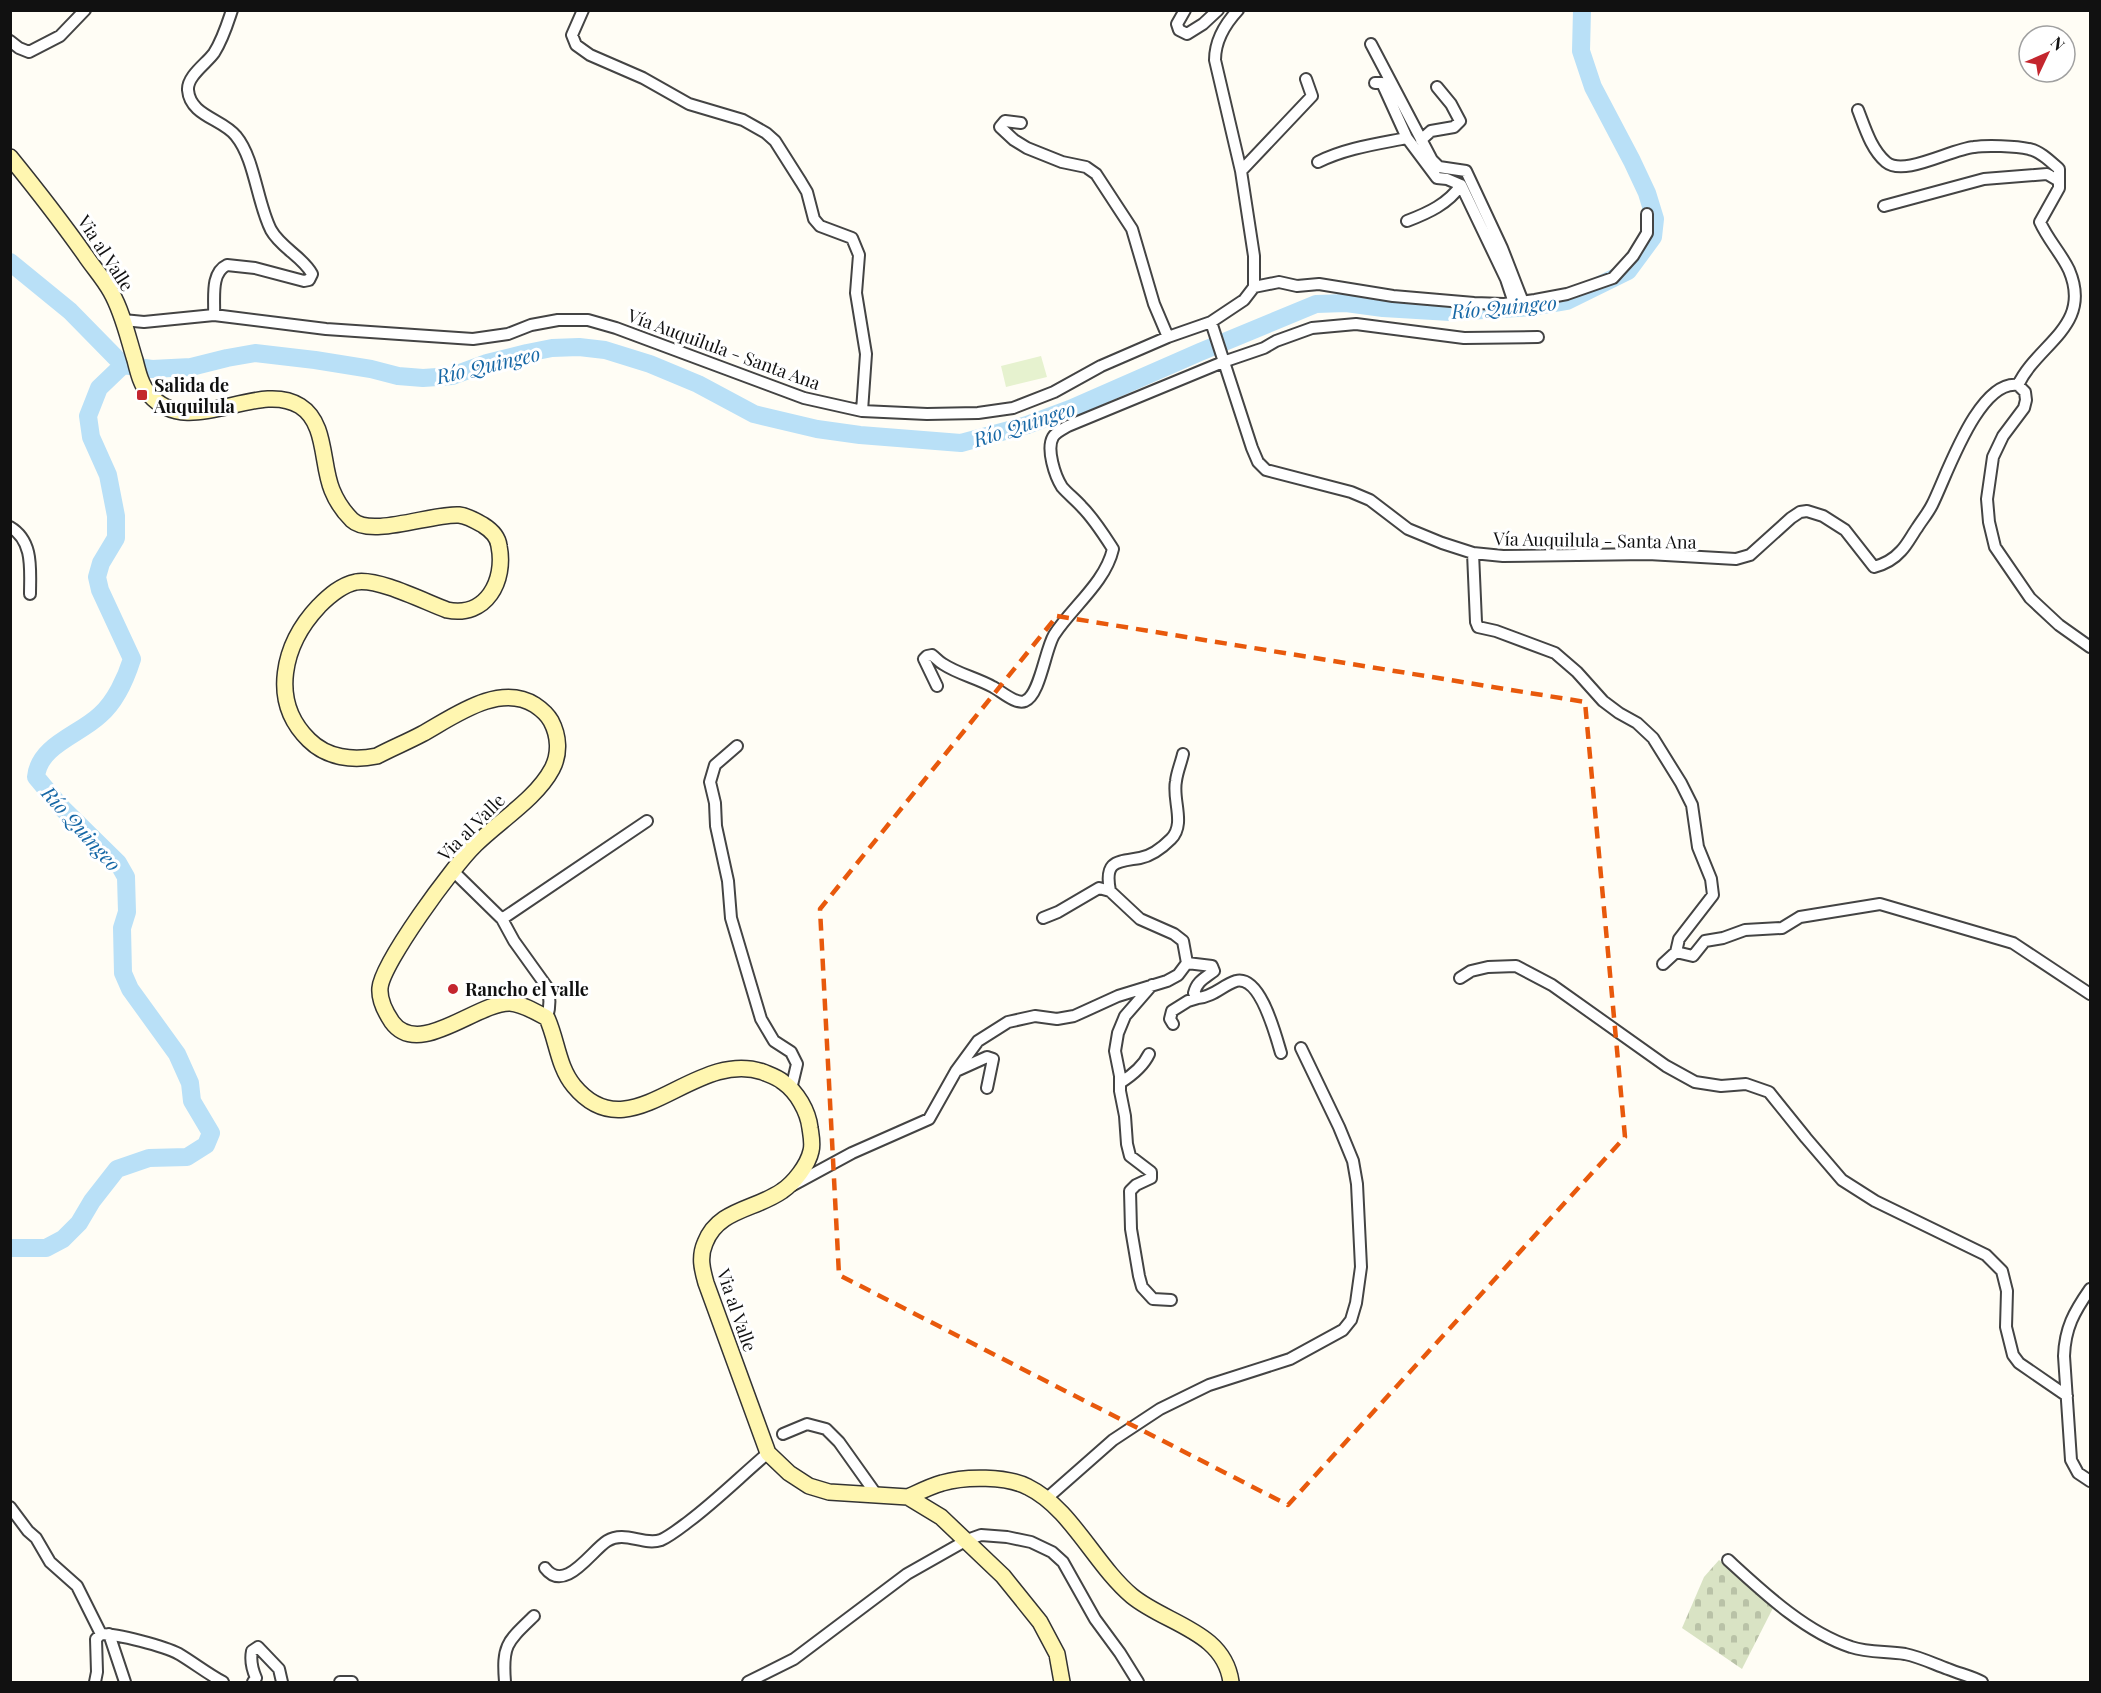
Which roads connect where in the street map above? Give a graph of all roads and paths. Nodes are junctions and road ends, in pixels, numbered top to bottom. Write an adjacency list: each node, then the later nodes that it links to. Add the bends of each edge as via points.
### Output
1 (86, 10): 7 (street, via 60,36 29,52)
2 (232, 10): 26 (street, via 224,35 188,89 201,112 236,136 272,232 312,274 304,281 227,265 216,276)
3 (583, 10): 33 (street, via 572,36 576,45 689,104 743,120 766,133 807,192 814,219 820,226 852,237 859,255 856,293 866,354)
4 (1185, 10): 5 (street, via 1177,24 1182,34 1203,24)
5 (1218, 10)
6 (1238, 10): 18 (street, via 1226,25 1215,49 1215,60)
7 (10, 41)
8 (1371, 44): 15 (street)
9 (1306, 79): 18 (street, via 1312,96)
10 (1375, 83): 14 (street, via 1382,83)
11 (1437, 87): 15 (street, via 1460,121)
12 (1858, 110): 19 (street, via 1875,150 1888,164 1904,167 1974,147 2030,149 2059,169)
13 (1021, 123): 29 (street, via 1005,121 1000,127 1027,148 1086,167 1111,195 1132,229)
14 (1407, 138): 17 (street, via 1360,147); 20 (street, via 1437,178)
15 (1421, 140): 25 (street, via 1439,167 1466,171 1502,248)
16 (10, 157): 27 (main road, Via al Valle, via 111,292)
17 (1318, 162)
18 (1241, 171): 24 (street, via 1254,256)
19 (2059, 181): 21 (street, via 2047,174 1984,179); 32 (street, via 2056,196 2040,222 2068,269 2074,305 2067,324)
20 (1461, 185): 23 (street, via 1442,205); 25 (street)
21 (1884, 206)
22 (1647, 214): 25 (street, via 1647,233 1613,278 1567,294)
23 (1407, 221)
24 (1254, 287): 25 (street, via 1279,282 1298,286 1318,284 1393,296); 28 (street)
25 (1519, 303)
26 (214, 315): 27 (street, Vía Auquilula - Santa Ana); 33 (street, Vía Auquilula - Santa Ana, via 326,329 473,339 558,320 588,320 804,398)
27 (124, 324): 42 (main road, Via al Valle, via 148,394 170,409 210,411 260,399 299,406 316,425 332,489 353,522 387,525 457,515 477,521 499,542 502,560 496,587 473,608 447,610 380,584 355,582 331,594 315,610 304,625 286,667 287,708 298,729 315,746 348,759 377,756 494,699 521,699 549,718 558,744 553,768)
28 (1212, 326): 29 (street, Vía Auquilula - Santa Ana); 31 (street, Vía Auquilula - Santa Ana)
29 (1168, 337): 33 (street, Vía Auquilula - Santa Ana, via 1013,408 937,414)
30 (1538, 338): 31 (street, via 1464,338 1356,324 1312,328)
31 (1222, 360): 35 (street, Vía Auquilula - Santa Ana, via 1252,448 1266,470 1351,492 1370,500 1408,529); 38 (street, via 1068,426 1051,439 1055,472 1061,485 1113,549 1101,574 1053,636 1032,696 1020,702 932,655 927,656 924,659)
32 (2018, 385): 35 (street, Vía Auquilula - Santa Ana, via 1994,394 1973,417 1931,507 1902,551 1889,563 1874,567 1845,530 1807,511 1791,518 1750,555 1736,559); 37 (street, via 2025,392 2024,408 2002,436 1993,457 1988,499 1995,547 2030,598 2058,625)
33 (862, 411)
34 (10, 527): 36 (street, via 27,544)
35 (1473, 553): 46 (street, via 1478,627 1555,653 1603,701 1653,738 1681,783 1692,805 1698,847 1713,895 1679,939)
36 (30, 594)
37 (2091, 647)
38 (937, 686)
39 (737, 746): 61 (street, via 715,765 710,782 716,826 731,918 761,1019 774,1041 791,1052 797,1064)
40 (1183, 754): 43 (street, via 1175,781 1178,828 1173,837 1152,853 1120,860 1111,867)
41 (647, 821): 45 (street)
42 (452, 870): 45 (street); 53 (main road, Via al Valle, via 384,975 381,999 390,1019 403,1032 419,1034 452,1025 485,1008 509,1003)
43 (1110, 891): 44 (street, via 1099,888); 47 (street, via 1140,919 1183,941)
44 (1043, 918)
45 (502, 919): 53 (street, via 547,987)
46 (1676, 952): 48 (street); 51 (street, via 1693,956 1705,941 1745,930 1782,928 1800,917 1880,904 2013,944)
47 (1187, 963): 50 (street, via 1178,975); 52 (street, via 1212,966 1214,971 1196,986 1194,993)
48 (1663, 964)
49 (1460, 978): 65 (street, via 1471,971 1516,966 1552,985 1666,1066 1695,1082 1746,1084 1769,1092 1842,1180 1875,1201 1986,1254 2002,1270 2007,1291 2006,1327 2013,1355)
50 (1152, 985): 58 (street, via 1074,1016 1035,1016 1008,1022 978,1041); 59 (street, via 1125,1016 1118,1033 1115,1051)
51 (2091, 994)
52 (1198, 998): 54 (street, via 1172,1011); 56 (street, via 1237,981 1244,982 1264,1003)
53 (547, 1018): 61 (main road, Via al Valle, via 565,1073 574,1086 604,1108 646,1104 726,1069 753,1069 782,1080)
54 (1173, 1024)
55 (1301, 1048): 71 (street, via 1353,1161 1361,1268 1351,1320 1343,1329 1290,1359 1209,1386 1160,1409 1113,1440)
56 (1281, 1053)
57 (1149, 1054): 59 (street)
58 (956, 1071): 60 (street, via 992,1057); 62 (street, via 929,1119 852,1152)
59 (1120, 1083): 64 (street, via 1130,1156 1151,1172 1151,1178 1130,1191 1131,1229 1139,1276 1142,1287 1153,1299)
60 (987, 1088)
61 (791, 1089): 62 (main road, Via al Valle, via 809,1120 811,1150 796,1177)
62 (782, 1191): 67 (main road, Via al Valle, via 718,1222 707,1237 701,1261)
63 (2091, 1289): 65 (street, via 2068,1326 2065,1339)
64 (1171, 1300)
65 (2067, 1396): 68 (street, via 2071,1460 2078,1473)
66 (783, 1434): 69 (street, via 807,1424 826,1429)
67 (768, 1453): 69 (main road, Via al Valle, via 809,1485 829,1492); 75 (street, via 711,1505 664,1538 649,1541 623,1536 608,1540 570,1574 549,1573)
68 (2091, 1481)
69 (876, 1494): 70 (main road, Via al Valle)
70 (909, 1497): 71 (main road, via 943,1483 978,1479 1012,1481); 73 (main road, Via al Valle)
71 (1046, 1499): 89 (main road, via 1130,1594 1214,1646 1223,1658)
72 (10, 1507): 77 (street, via 50,1562 77,1586)
73 (967, 1540): 86 (street, via 907,1574 794,1659); 87 (main road, Via al Valle, via 1040,1622 1056,1654); 88 (street, via 981,1535 1007,1537 1052,1552 1063,1562 1095,1620)
74 (1728, 1560): 90 (street, via 1785,1610 1849,1647 1905,1654)
75 (545, 1568)
76 (534, 1616): 85 (street, via 512,1637 503,1656)
77 (105, 1634): 78 (street, via 96,1640); 79 (street); 80 (street, via 176,1653)
78 (95, 1683)
79 (125, 1683)
80 (223, 1683)
81 (253, 1683): 82 (street, via 256,1678 251,1655 258,1647 279,1669)
82 (282, 1683)
83 (340, 1683): 84 (street)
84 (352, 1683)
85 (505, 1683)
86 (748, 1683)
87 (1062, 1683)
88 (1138, 1683)
89 (1231, 1683)
90 (1982, 1683)

